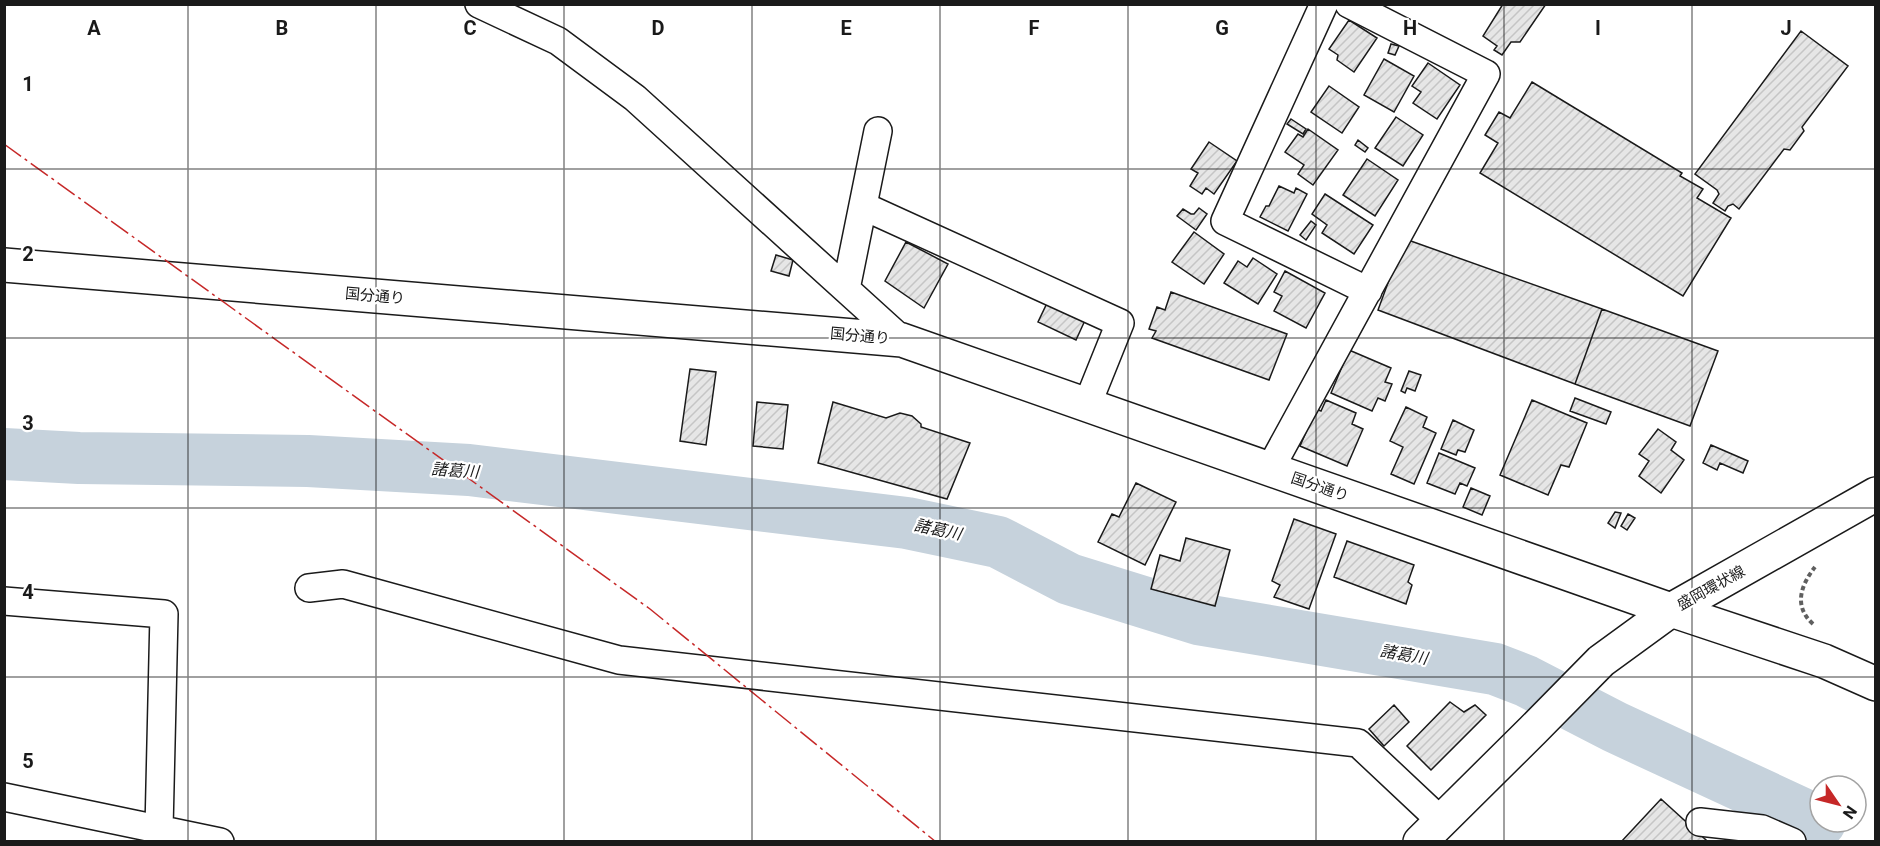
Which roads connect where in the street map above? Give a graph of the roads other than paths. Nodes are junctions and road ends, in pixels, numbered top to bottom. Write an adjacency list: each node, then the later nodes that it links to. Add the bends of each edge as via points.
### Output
1 (479, 4): 7 (street, via 558,41 635,98)
2 (1324, 4): 8 (street, via 1225,221)
3 (1348, 4): 8 (street, via 1486,74)
4 (878, 131): 5 (street)
5 (863, 206): 7 (street); 10 (street, via 1120,323)
6 (4, 265): 9 (street, 国分通り)
7 (846, 289): 9 (street)
8 (1368, 291): 11 (street)
9 (902, 340): 10 (street, 国分通り)
10 (1087, 405): 11 (street, 国分通り)
11 (1270, 469): 15 (street, 国分通り)
12 (1875, 494): 15 (street, 盛岡環状線)
13 (309, 588): 20 (street, via 343,584 619,660 1358,743)
14 (4, 601): 19 (street, via 164,614)
15 (1671, 610): 16 (street, 盛岡環状線, via 1824,662); 20 (street, via 1601,661)
16 (1875, 684)
17 (4, 797): 19 (street)
18 (1700, 822): 22 (street, via 1762,829)
19 (159, 829): 21 (street)
20 (1430, 831)
21 (220, 842)
22 (1792, 842)

